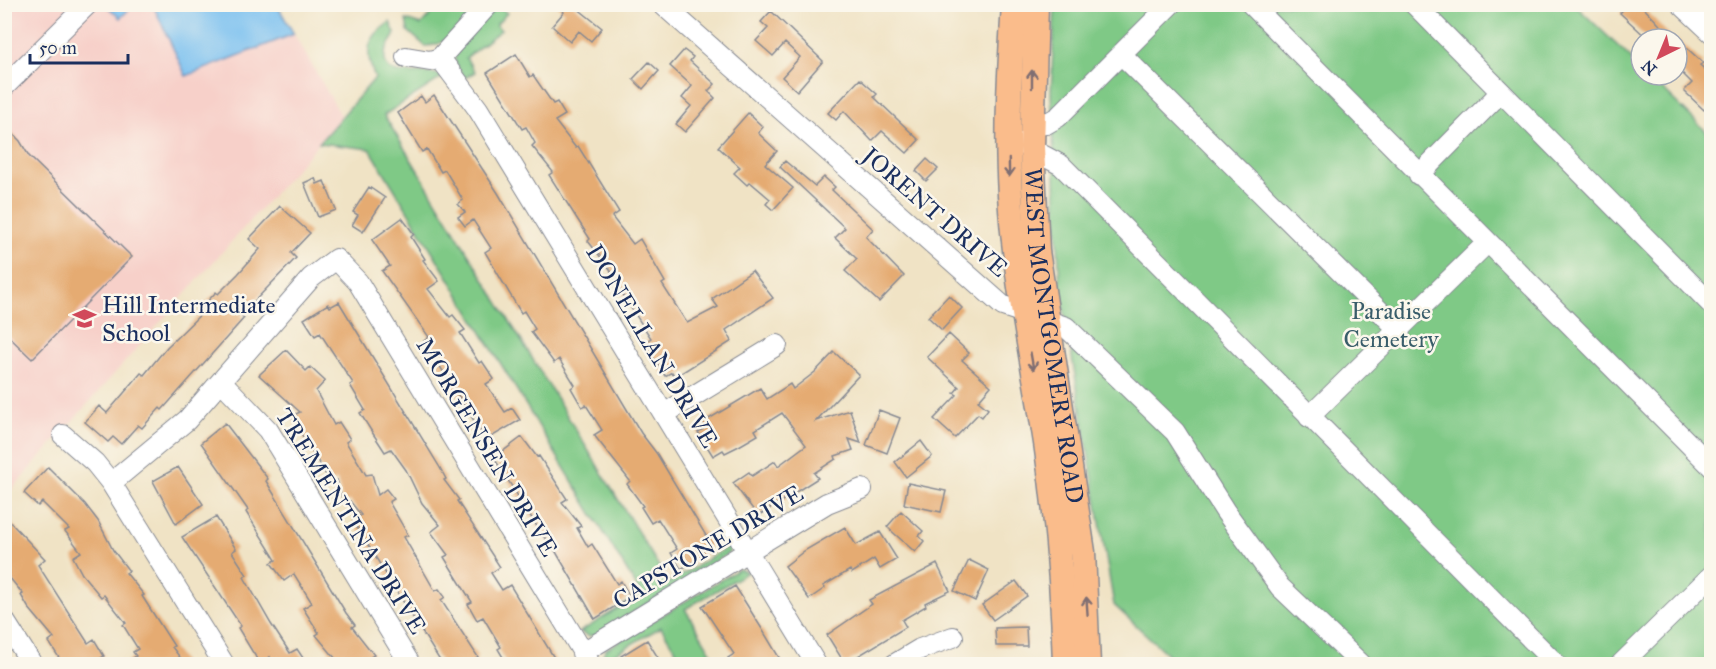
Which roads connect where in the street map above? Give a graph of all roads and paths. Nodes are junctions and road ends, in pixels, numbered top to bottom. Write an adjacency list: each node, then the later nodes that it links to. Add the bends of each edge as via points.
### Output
1 (88, 4): 14 (street)
2 (489, 4): 13 (street)
3 (662, 4): 21 (street, JORENT DRIVE, via 1003,306)
4 (1014, 4): 17 (main road, WEST MONTGOMERY ROAD)
5 (1036, 4): 16 (main road, WEST MONTGOMERY ROAD, one-way to 5)
6 (1172, 4): 11 (street)
7 (1251, 4): 18 (street)
8 (1414, 4): 15 (street)
9 (1681, 4): 10 (street)
10 (1712, 33)
11 (1121, 54): 16 (street, via 1058,117); 23 (street)
12 (406, 57): 13 (street, via 430,61)
13 (440, 58): 26 (street, DONELLAN DRIVE, via 478,110)
14 (4, 87)
15 (1501, 92): 18 (street); 20 (street)
16 (1032, 136): 17 (street); 22 (main road, WEST MONTGOMERY ROAD, via 1036,251); 27 (street)
17 (1009, 139): 21 (main road, WEST MONTGOMERY ROAD, one-way to 21, via 1010,194)
18 (1419, 175): 19 (street)
19 (1488, 242): 23 (street); 29 (street)
20 (1712, 305)
21 (1024, 313): 22 (street, JORENT DRIVE); 42 (main road, WEST MONTGOMERY ROAD, one-way to 42, via 1046,444 1059,555)
22 (1047, 321): 43 (main road, WEST MONTGOMERY ROAD, one-way to 22, via 1083,552); 44 (street, JORENT DRIVE, via 1066,327 1175,432 1280,587)
23 (1400, 331): 27 (street)
24 (777, 345): 26 (street)
25 (221, 381): 30 (street, via 187,420); 36 (street, MORGENSEN DRIVE, via 311,278 336,259 358,282); 39 (street, TREMENTINA DRIVE, via 268,430)
26 (664, 414): 32 (street, DONELLAN DRIVE)
27 (1309, 417): 45 (street)
28 (63, 435): 30 (street)
29 (1712, 467)
30 (111, 483): 38 (street)
31 (862, 489): 32 (street, CAPSTONE DRIVE, via 827,503)
32 (748, 553): 36 (street, CAPSTONE DRIVE); 40 (street, DONELLAN DRIVE)
33 (1712, 575): 46 (street)
34 (7, 630): 37 (street)
35 (953, 637): 41 (street, via 920,649)
36 (586, 659)
37 (32, 664)
38 (224, 664)
39 (410, 664)
40 (816, 664)
41 (895, 664)
42 (1065, 664)
43 (1089, 664)
44 (1361, 664)
45 (1556, 664)
46 (1621, 664)

